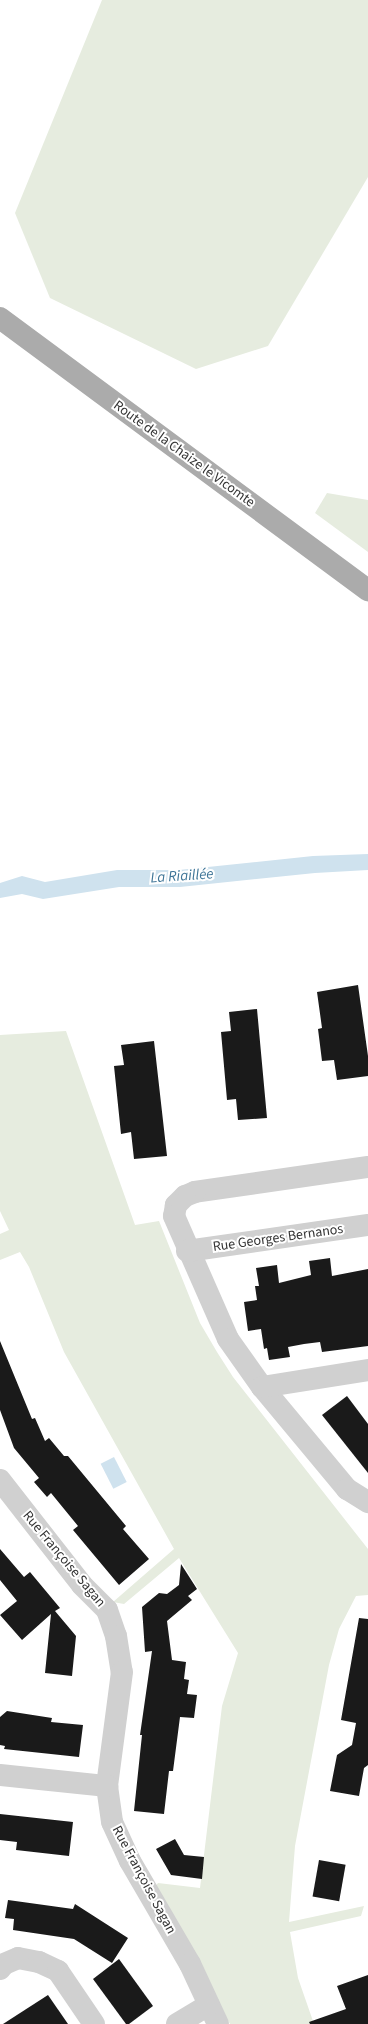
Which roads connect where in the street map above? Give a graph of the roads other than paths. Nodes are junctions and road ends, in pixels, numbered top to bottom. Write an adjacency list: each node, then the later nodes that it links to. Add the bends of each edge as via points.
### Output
1 (0, 318): 2 (main road, Route de la Chaize le Vicomte)
2 (368, 590)
3 (368, 1167): 5 (street, via 185,1196 176,1205 174,1216)
4 (368, 1225): 5 (street, Rue Georges Bernanos)
5 (187, 1251): 7 (street, via 228,1339)
6 (368, 1370): 7 (street)
7 (262, 1387): 9 (street, via 347,1489)
8 (0, 1480): 11 (street, Rue Françoise Sagan, via 82,1585 106,1610 111,1624 122,1672)
9 (368, 1502)
10 (0, 1775): 11 (street)
11 (107, 1786): 13 (street, Rue Françoise Sagan, via 112,1822 130,1861 190,1964)
12 (0, 1969): 14 (street, via 18,1958 39,1962 58,1971)
13 (214, 2014): 15 (street)
14 (94, 2024)
15 (177, 2024)

